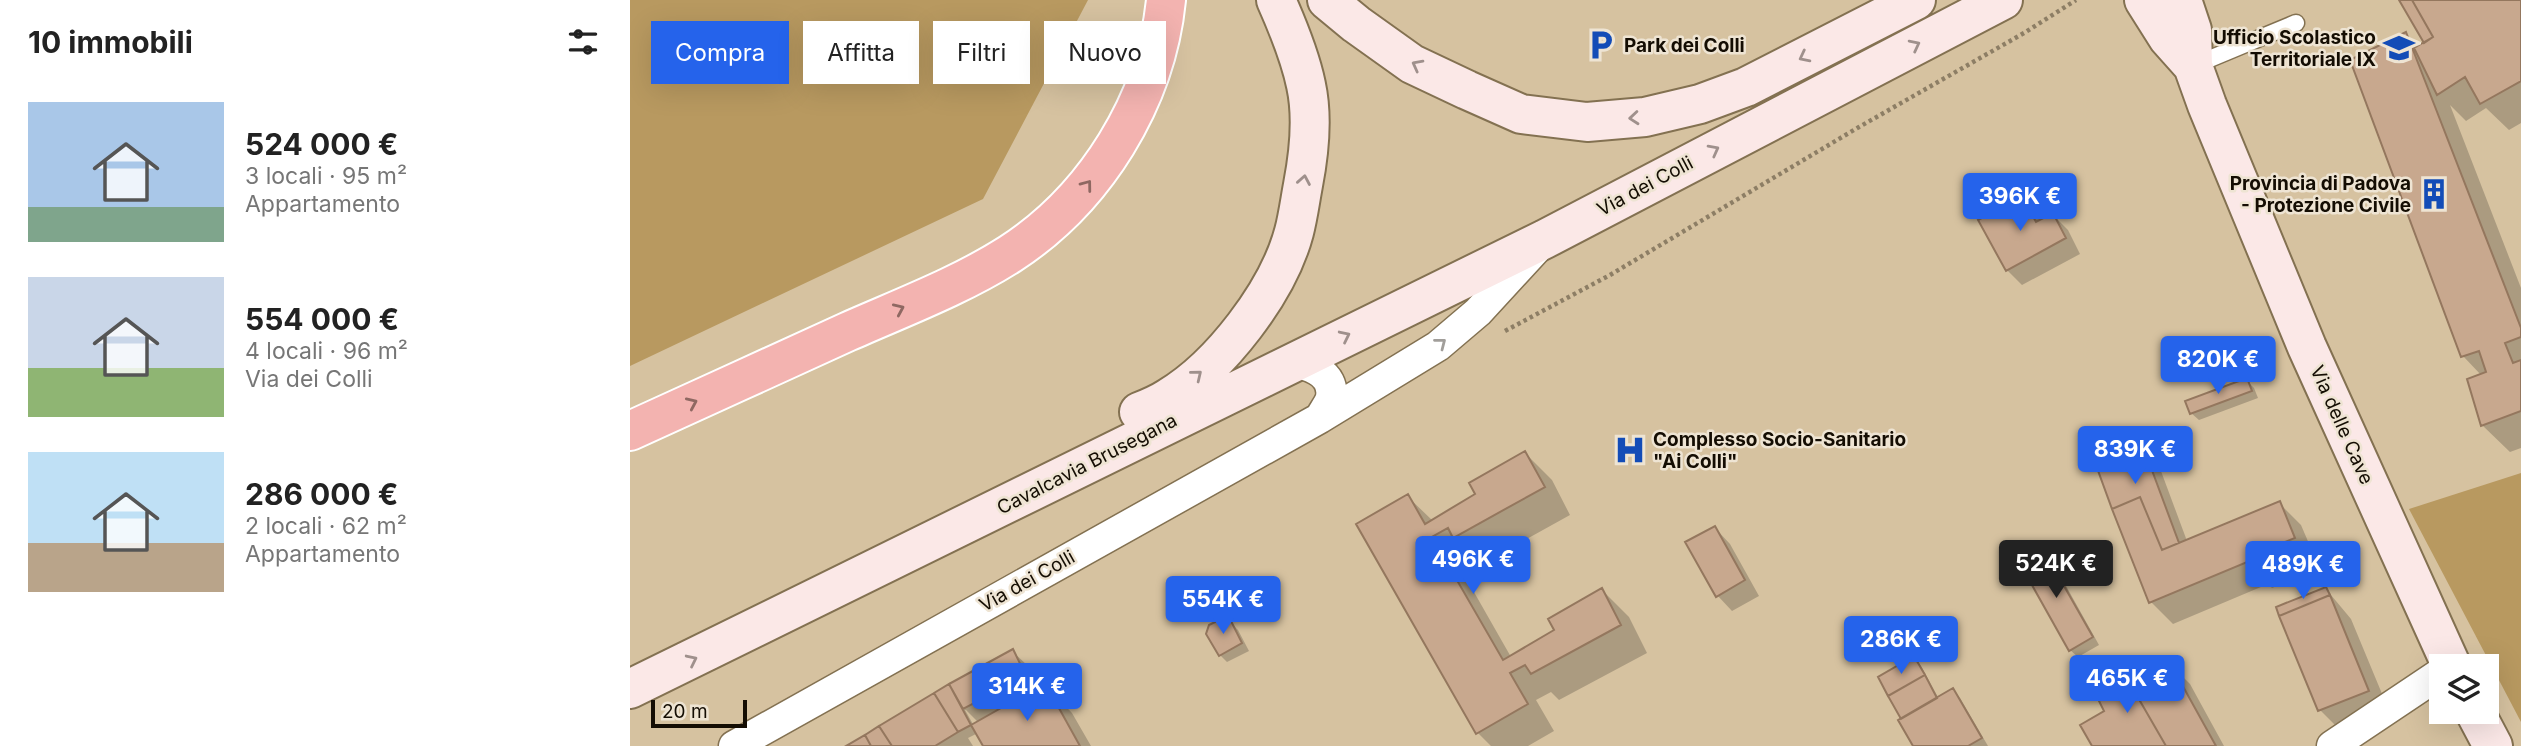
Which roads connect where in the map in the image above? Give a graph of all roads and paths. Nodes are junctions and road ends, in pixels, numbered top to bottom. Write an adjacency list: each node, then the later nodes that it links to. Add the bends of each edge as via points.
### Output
1 (1166, 0): 15 (highway, one-way to 1, via 951,285 1009,255 1048,226 1109,155 1139,103 1155,59)
2 (1276, 0): 16 (main road, one-way to 2, via 1052,455 1169,397 1213,362 1249,321 1294,234 1307,165 1307,86)
3 (1327, 0): 4 (main road, one-way to 3, via 1746,87 1645,117 1587,122 1521,114 1466,90 1412,64)
4 (1916, 0)
5 (2003, 0): 11 (main road, Via dei Colli, one-way to 5)
6 (2076, 0): 12 (path, via 1610,275)
7 (2144, 0): 10 (main road, Via delle Cave, via 2156,23)
8 (2182, 0): 10 (main road, Via delle Cave, via 2193,34)
9 (2296, 23): 10 (lane)
10 (2193, 65): 17 (main road, Via delle Cave, via 2307,347)
11 (1545, 239): 13 (main road, Cavalcavia Brusegana, one-way to 11); 14 (street, Via dei Colli, one-way to 11, via 1438,346 1478,312)
12 (1504, 332)
13 (1292, 362): 14 (street, via 1313,366 1328,383 1331,397); 16 (main road, Cavalcavia Brusegana)
14 (1320, 418): 21 (street, Via dei Colli)
15 (630, 431)
16 (889, 563): 19 (main road, Cavalcavia Brusegana, one-way to 16)
17 (2442, 654)
18 (2429, 681): 22 (street, Via delle Cave)
19 (630, 689)
20 (2482, 724): 23 (main road)
21 (734, 746)
22 (2332, 746)
23 (2493, 746)

